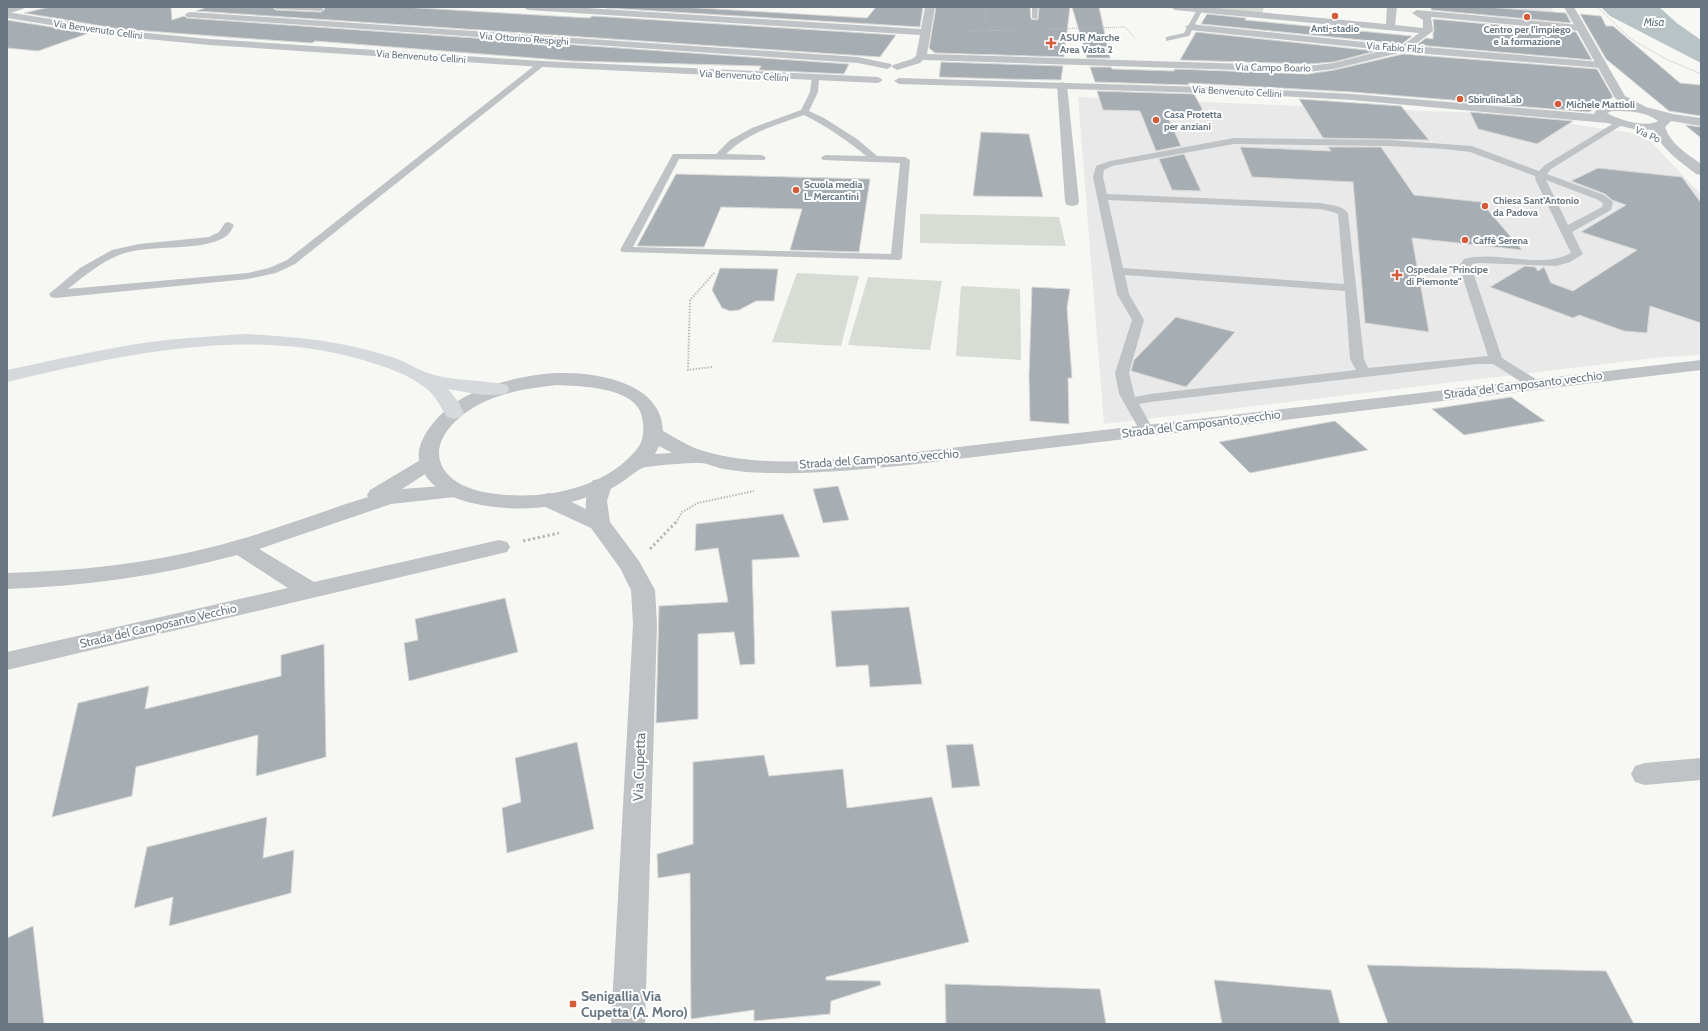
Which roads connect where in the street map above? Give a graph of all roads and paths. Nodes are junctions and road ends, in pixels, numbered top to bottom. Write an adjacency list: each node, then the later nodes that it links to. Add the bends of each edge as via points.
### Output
1 (20, 7): 14 (street)
2 (276, 7): 12 (lane)
3 (528, 7): 24 (street)
4 (930, 7): 24 (street)
5 (986, 7): 22 (path, via 985,21)
6 (1035, 7): 17 (lane)
7 (1175, 7): 11 (street)
8 (1392, 7): 20 (street)
9 (1569, 7): 21 (street)
10 (1597, 7): 34 (path, via 1631,39 1666,59)
11 (1200, 9): 19 (lane); 20 (street)
12 (321, 10)
13 (1417, 10): 21 (street); 23 (street, via 1428,19)
14 (7, 11)
15 (190, 15): 28 (street, Via Ottorino Respighi)
16 (7, 16): 29 (street, Via Benvenuto Cellini, via 126,34)
17 (1036, 18)
18 (1125, 27): 25 (path)
19 (1190, 27): 26 (lane, via 1187,35); 27 (street, Via Fabio Filzi)
20 (1390, 28): 23 (street)
21 (1580, 28): 30 (street)
22 (993, 31)
23 (1428, 31): 27 (street, Via Campo Boario)
24 (925, 32): 32 (street)
25 (1135, 38)
26 (1169, 39)
27 (1405, 48): 30 (street, Via Fabio Filzi); 32 (street, Via Campo Boario, via 1334,66 1308,69)
28 (858, 60): 31 (street, Via Ottorino Respighi); 33 (street, Via Ottorino Respighi)
29 (542, 64): 36 (street, Via Benvenuto Cellini); 58 (lane, via 291,262 272,271 248,276 55,294 84,270 116,252 139,247 211,240 223,234)
30 (1601, 64): 42 (street)
31 (892, 66): 32 (street, Via Ottorino Respighi); 33 (street)
32 (916, 66): 39 (street, via 906,80); 40 (street, Via Benvenuto Cellini)
33 (876, 67): 35 (street, via 866,71)
34 (1701, 74)
35 (865, 75): 37 (street, Via Benvenuto Cellini); 38 (street)
36 (815, 78): 37 (street, Via Benvenuto Cellini); 44 (lane, via 814,92)
37 (836, 79): 38 (street, Via Benvenuto Cellini)
38 (878, 80): 39 (street, Via Benvenuto Cellini)
39 (899, 81): 40 (street, Via Benvenuto Cellini)
40 (950, 82): 41 (street, Via Benvenuto Cellini)
41 (1062, 85): 46 (street, Via Benvenuto Cellini, via 1352,97); 57 (street)
42 (1616, 89): 43 (street, via 1621,98); 46 (street, via 1611,99)
43 (1642, 110): 45 (street); 46 (street, via 1624,108)
44 (804, 112): 50 (lane, via 755,130 733,142); 53 (lane, via 854,141)
45 (1655, 114): 47 (street); 48 (street, Via Po, via 1664,119)
46 (1613, 117): 48 (street, via 1645,126); 49 (street, Via Po); 55 (lane)
47 (1700, 122): 48 (street)
48 (1662, 125): 49 (street, Via Po, via 1660,133)
49 (1669, 143): 54 (street, Via Po)
50 (718, 157): 51 (lane); 60 (lane, via 676,156 626,250)
51 (761, 158)
52 (826, 158): 53 (lane)
53 (875, 160): 60 (lane, via 905,160 896,258)
54 (1701, 171)
55 (1540, 175): 56 (lane, via 1472,149 1444,146 1234,141 1099,168 1098,177); 59 (lane); 59 (lane, via 1608,202 1607,208)
56 (1103, 197): 61 (lane); 62 (lane, via 1336,209 1343,213)
57 (1072, 202)
58 (229, 225)
59 (1566, 230): 63 (lane, via 1577,254 1556,264 1479,260 1468,261 1465,266)
60 (731, 253): 65 (path, via 690,300 688,370)
61 (1118, 271): 62 (lane); 71 (lane, via 1123,294 1138,320 1122,373 1126,394)
62 (1350, 288): 66 (lane, via 1357,359)
63 (1496, 360): 66 (lane); 69 (lane)
64 (1701, 365): 69 (street, Strada del Camposanto vecchio)
65 (712, 367)
66 (1364, 373): 71 (lane)
67 (7, 376): 68 (main road, via 71,361 172,344 258,340 318,344 344,349 383,360)
68 (425, 379): 70 (main road, via 467,387); 72 (main road, via 442,391)
69 (1534, 384): 73 (street, Strada del Camposanto vecchio)
70 (500, 389): 72 (street); 74 (street, via 556,379 609,384 630,392 645,404 653,418)
71 (1131, 402): 73 (lane)
72 (454, 413): 77 (street, via 438,428 429,446)
73 (1147, 431): 75 (street, Strada del Camposanto vecchio, via 908,460 770,467)
74 (654, 434): 75 (street, Strada del Camposanto vecchio, via 674,447); 76 (street, via 648,448)
75 (701, 457): 76 (street, Strada del Camposanto vecchio)
76 (637, 461): 78 (street, via 622,473)
77 (429, 463): 79 (street, via 443,483); 82 (street)
78 (601, 484): 81 (street); 83 (street, Via Cupetta, via 596,501)
79 (456, 490): 81 (street, via 498,501); 82 (street, via 424,492)
80 (760, 490): 86 (path, via 698,503 682,512 675,525)
81 (549, 500): 83 (street, Via Cupetta)
82 (356, 508): 84 (street)
83 (599, 523): 85 (path); 86 (street, Via Cupetta)
84 (240, 547): 87 (street, via 179,562 117,573); 88 (street)
85 (499, 547): 88 (street, Strada del Camposanto Vecchio)
86 (632, 566): 92 (street, Via Cupetta, via 643,590 645,624)
87 (7, 581)
88 (309, 590): 89 (street, Strada del Camposanto Vecchio)
89 (7, 661)
90 (1701, 769): 91 (street)
91 (1645, 774)
92 (628, 1024)

